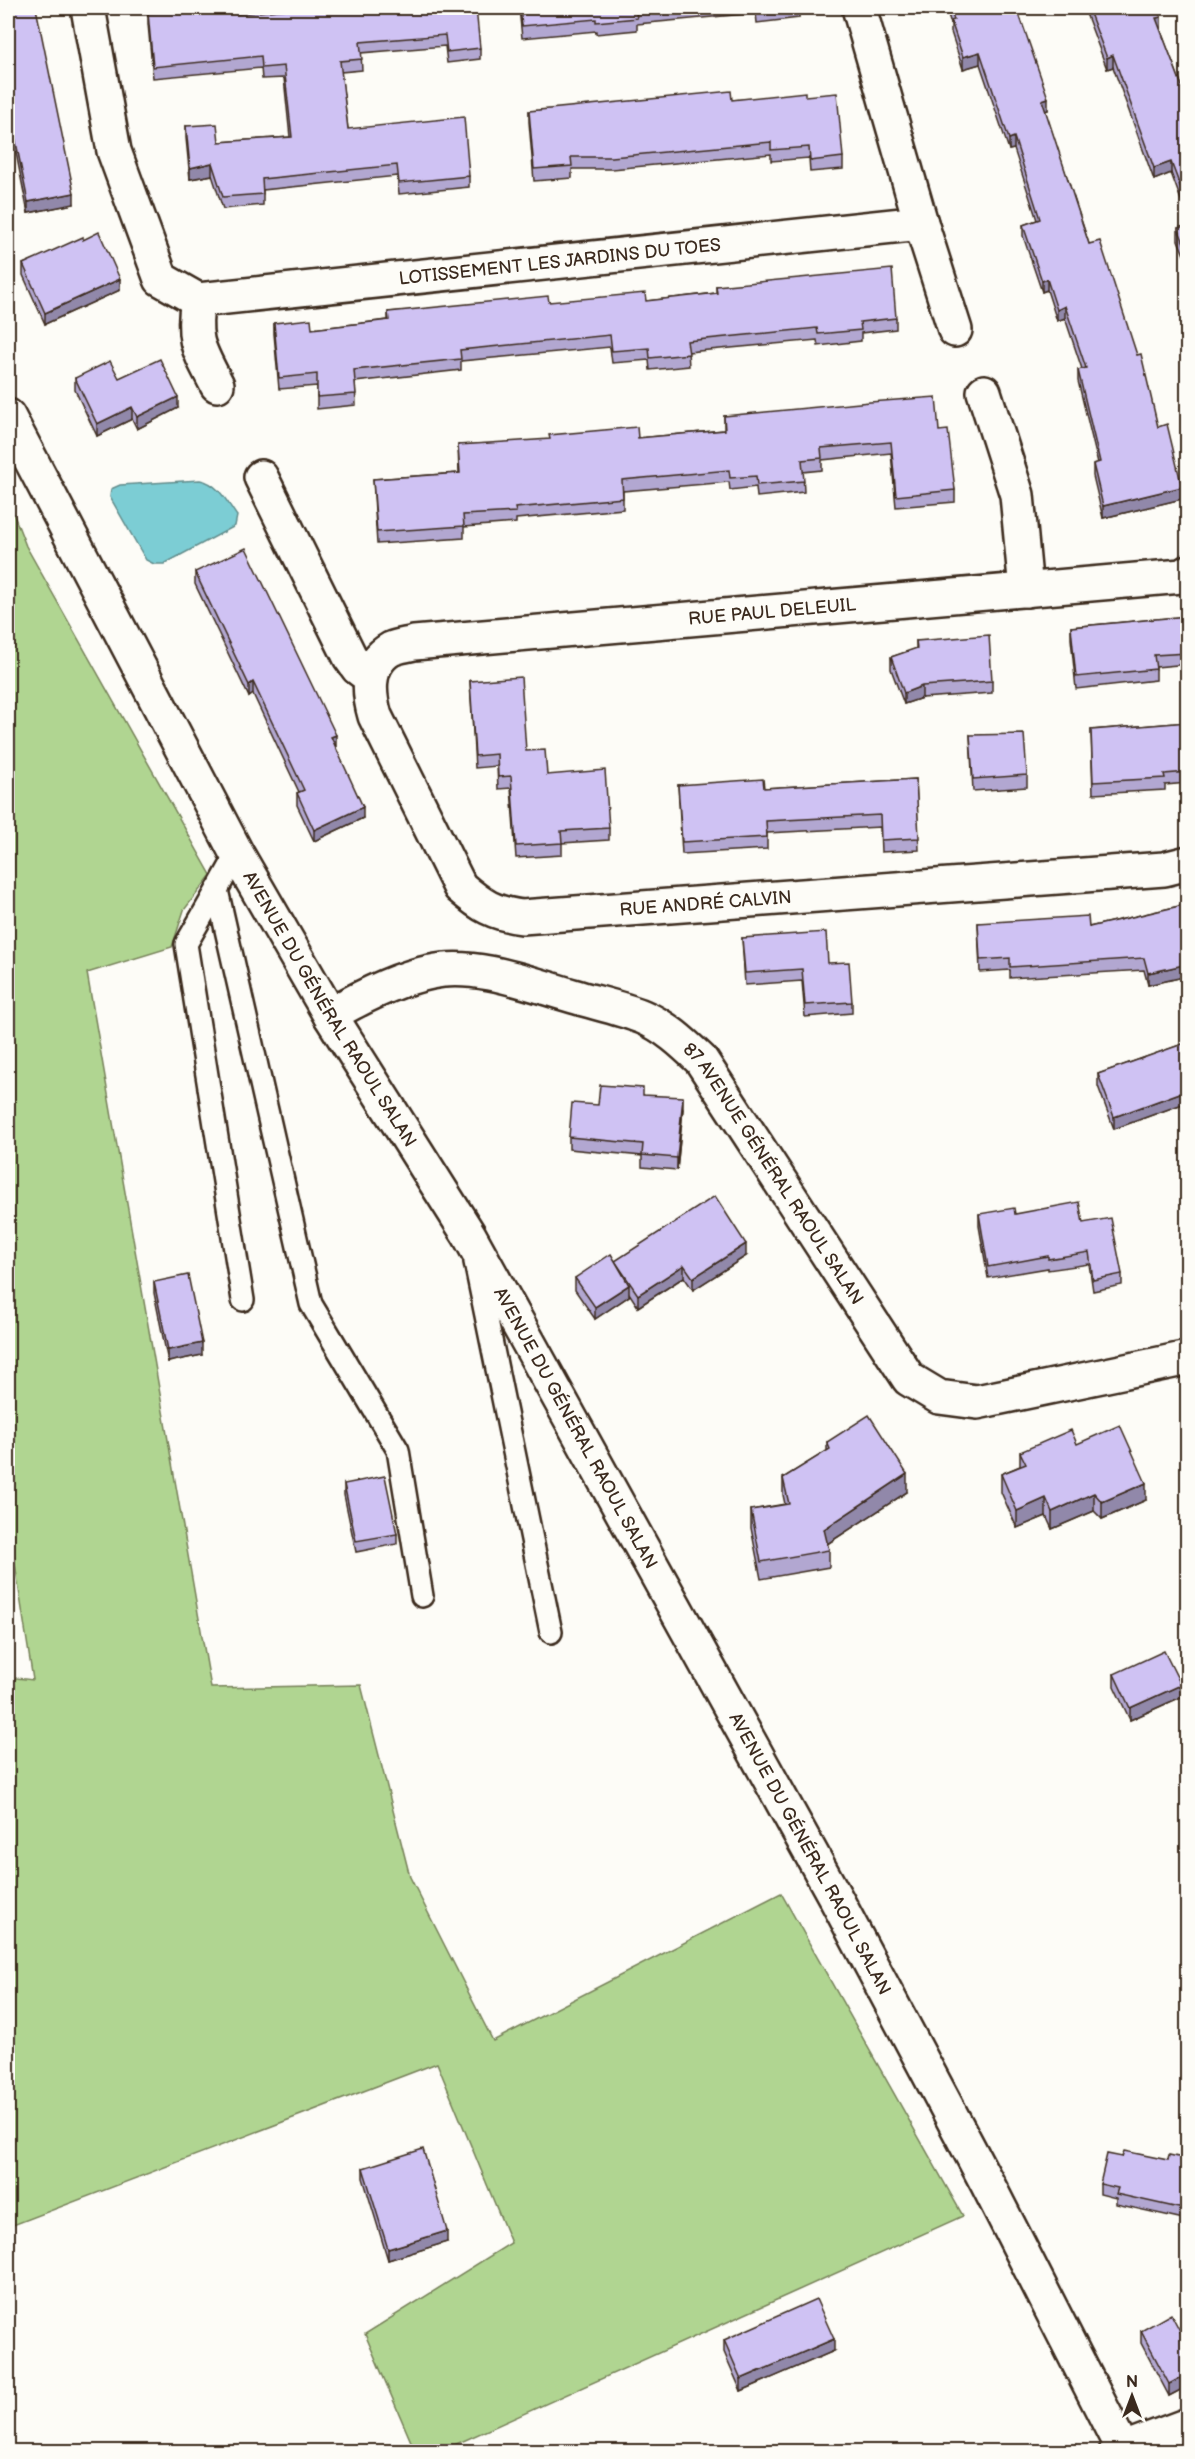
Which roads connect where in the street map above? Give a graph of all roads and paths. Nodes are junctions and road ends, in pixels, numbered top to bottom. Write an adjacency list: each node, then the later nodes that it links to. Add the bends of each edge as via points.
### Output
1 (88, 8): 4 (street, via 114,151 161,279)
2 (859, 8): 3 (street)
3 (921, 223): 4 (street, LOTISSEMENT LES JARDINS DU TOES); 5 (street)
4 (198, 300): 6 (street, via 194,322 197,346)
5 (955, 330)
6 (217, 385)
7 (984, 392): 11 (street, via 1017,495)
8 (8, 416): 13 (street, AVENUE DU GÉNÉRAL RAOUL SALAN)
9 (261, 477): 12 (street, via 350,657)
10 (1188, 572): 11 (street, RUE PAUL DELEUIL, via 1182,576)
11 (1026, 590): 12 (street, RUE PAUL DELEUIL, via 414,643 392,649 379,659)
12 (370, 677): 14 (street, RUE ANDRÉ CALVIN, via 369,697 375,716 460,888 498,914 538,915 1164,868)
13 (237, 854): 15 (lane); 16 (street, AVENUE DU GÉNÉRAL RAOUL SALAN)
14 (1188, 863)
15 (217, 890): 18 (lane, via 186,944); 20 (lane, via 311,1304 398,1450)
16 (330, 1015): 17 (street, AVENUE DU GÉNÉRAL RAOUL SALAN); 19 (street, 87 AVENUE GÉNÉRAL RAOUL SALAN, via 405,980 432,971 460,970 497,975 611,1007 644,1018 674,1036 701,1060 909,1379 939,1397 977,1402)
17 (469, 1235): 21 (lane); 23 (street, AVENUE DU GÉNÉRAL RAOUL SALAN, via 839,1905 982,2173)
18 (243, 1300)
19 (1188, 1358)
20 (422, 1596)
21 (550, 1632)
22 (1188, 2425): 23 (street)
23 (1121, 2451)

